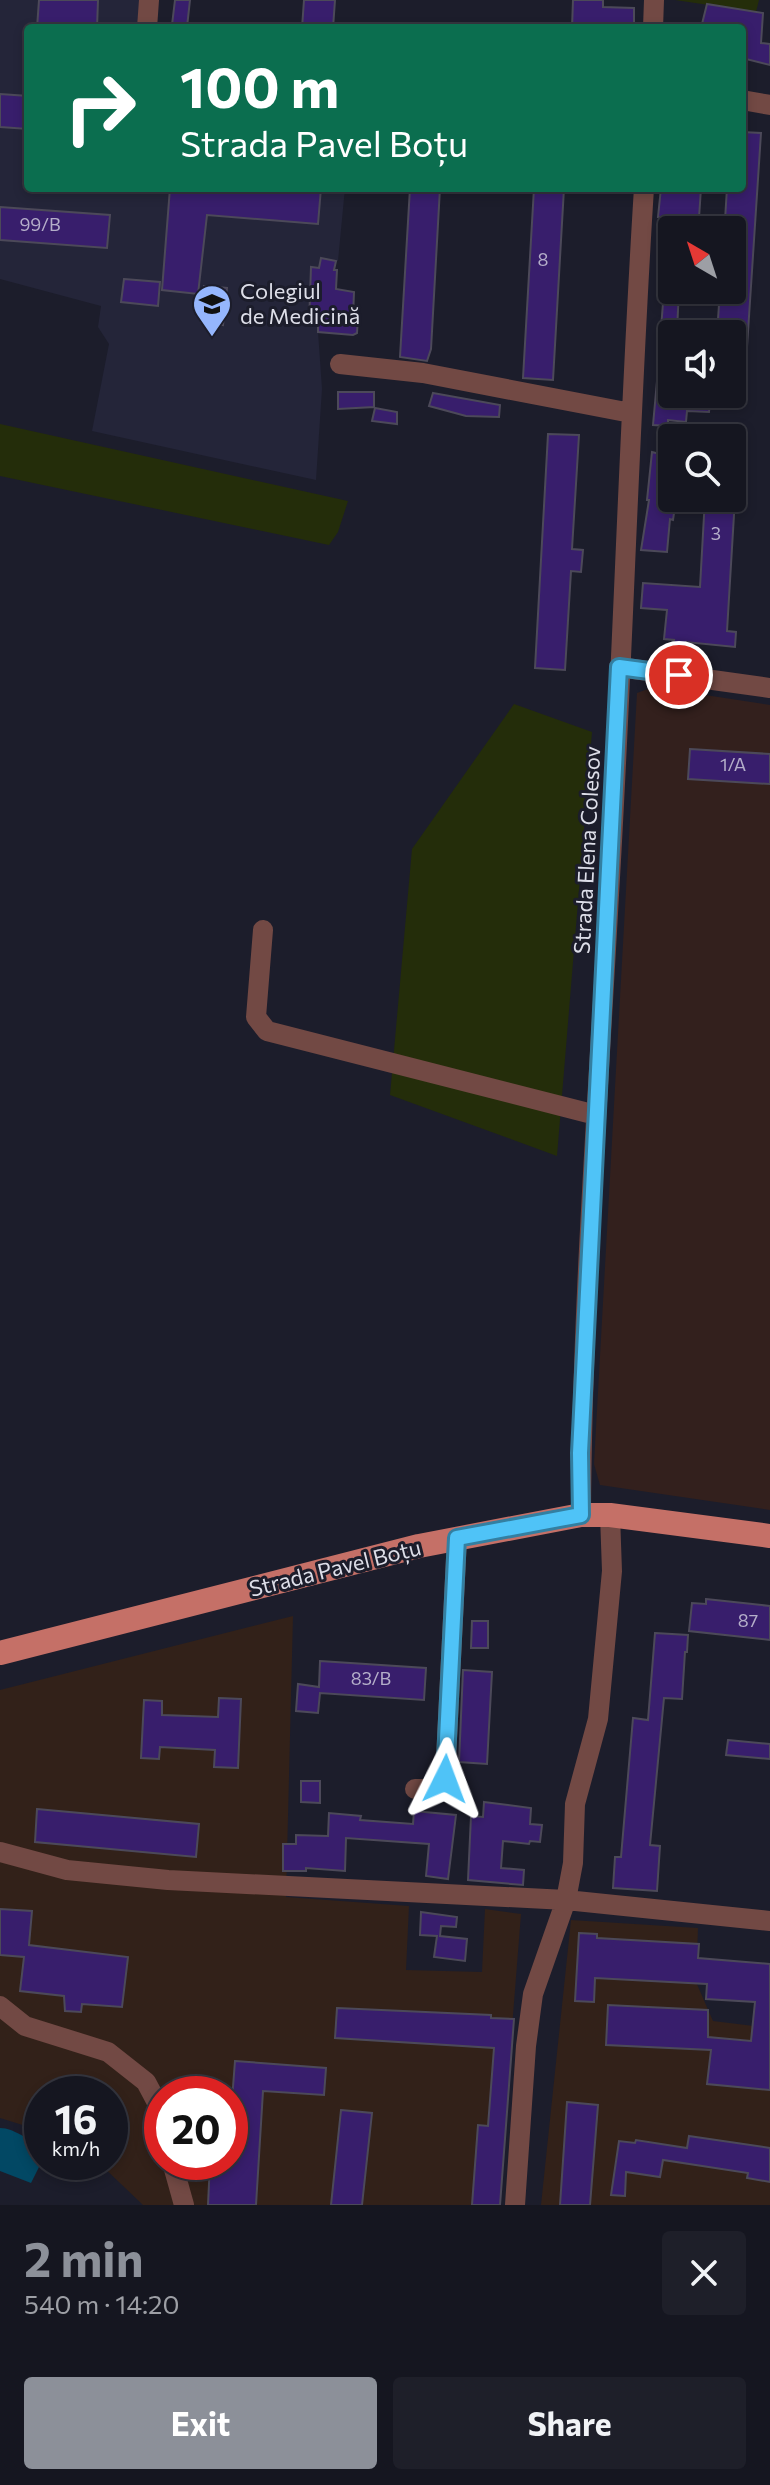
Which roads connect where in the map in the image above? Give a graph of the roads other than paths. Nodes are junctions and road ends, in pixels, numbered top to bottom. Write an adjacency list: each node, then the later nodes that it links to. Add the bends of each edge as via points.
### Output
1 (149, 0): 3 (street)
2 (654, 0): 4 (street)
3 (147, 24)
4 (653, 24)
5 (746, 101): 6 (street)
6 (770, 105)
7 (644, 192): 9 (street, Strada Elena Colesov)
8 (340, 364): 9 (street, via 423,373)
9 (631, 413): 10 (street, Strada Elena Colesov)
10 (619, 667): 11 (street); 13 (street, Strada Elena Colesov)
11 (770, 688)
12 (263, 930): 13 (street, via 256,1017 267,1031)
13 (596, 1115): 14 (street, Strada Elena Colesov)
14 (581, 1515): 15 (main road, Strada Pavel Boțu); 17 (main road, Strada Pavel Boțu)
15 (610, 1515): 16 (main road, Strada Pavel Boțu); 21 (street, via 612,1571 598,1719 575,1804)
16 (770, 1536)
17 (457, 1538): 18 (main road, Strada Pavel Boțu); 19 (street, via 445,1779 436,1789)
18 (0, 1653)
19 (415, 1789)
20 (0, 1852): 21 (street, via 67,1870 168,1880)
21 (566, 1900): 22 (street); 27 (street, via 533,1994)
22 (770, 1921)
23 (0, 2006): 24 (street, via 25,2026 108,2052)
24 (144, 2080)
25 (177, 2180): 26 (street)
26 (184, 2205)
27 (515, 2205)

